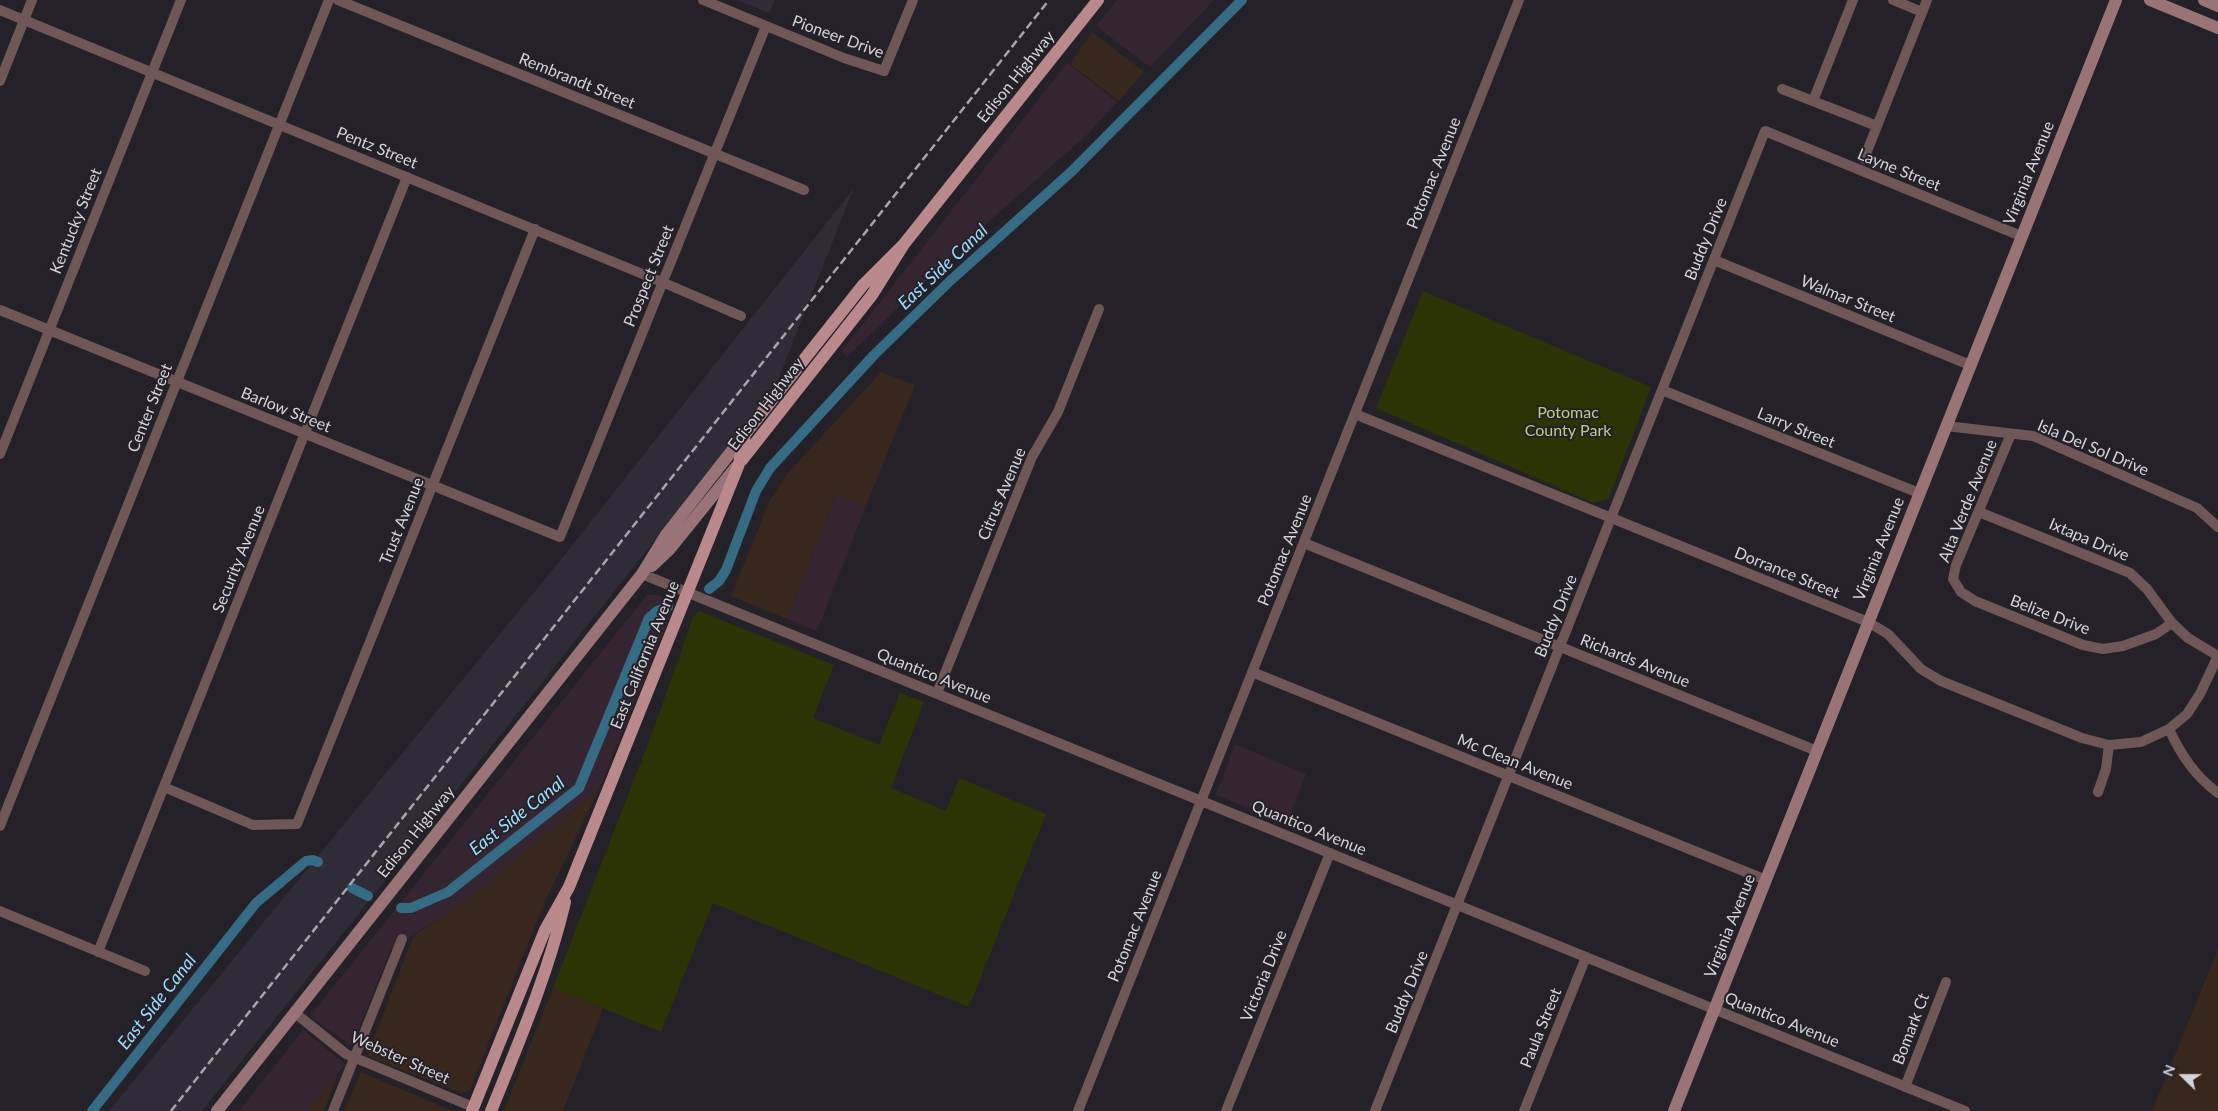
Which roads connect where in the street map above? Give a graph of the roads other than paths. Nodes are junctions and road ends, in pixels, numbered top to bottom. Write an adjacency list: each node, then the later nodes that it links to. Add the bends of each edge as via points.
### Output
1 (32, 0): 18 (street)
2 (180, 0): 21 (street, Kentucky Street)
3 (329, 0): 25 (street, Center Street)
4 (338, 0): 28 (street, Rembrandt Street)
5 (703, 0): 19 (street)
6 (914, 0): 19 (street, Pioneer Drive, via 884,71)
7 (1098, 0): 34 (main road, Edison Highway)
8 (1519, 0): 44 (street, Potomac Avenue)
9 (1853, 0): 24 (street)
10 (1893, 0): 17 (street)
11 (1927, 0): 17 (street)
12 (2116, 0): 33 (street, Virginia Avenue)
13 (2150, 0): 20 (street)
14 (2204, 0): 15 (street)
15 (2218, 6)
16 (0, 10): 18 (street, Pentz Street)
17 (1922, 12): 26 (street)
18 (24, 20): 21 (street, Pentz Street); 22 (street)
19 (766, 26): 28 (street, Prospect Street)
20 (2218, 28)
21 (152, 72): 25 (street, Pentz Street); 40 (street, Kentucky Street)
22 (0, 81)
23 (1782, 89): 24 (street)
24 (1813, 102): 26 (street)
25 (279, 125): 30 (street, Pentz Street); 42 (street, Center Street)
26 (1877, 126): 29 (street)
27 (1765, 132): 33 (street, Layne Street); 35 (street, Buddy Drive)
28 (715, 153): 31 (street, Rembrandt Street); 36 (street, Prospect Street)
29 (1864, 159)
30 (407, 177): 32 (street, Pentz Street); 46 (street, Security Avenue)
31 (804, 190)
32 (535, 229): 36 (street, Pentz Street); 51 (street, Trust Avenue)
33 (2022, 236): 41 (street, Virginia Avenue)
34 (904, 244): 47 (main road, Edison Highway, via 863,285); 50 (main road, Edison Highway, via 872,295)
35 (1714, 260): 41 (street, Walmar Street); 43 (street, Buddy Drive)
36 (662, 282): 39 (street, Pentz Street); 56 (street, Prospect Street)
37 (1100, 309): 66 (street, Citrus Avenue, via 1058,412 1032,457)
38 (0, 310): 40 (street, Barlow Street)
39 (741, 316)
40 (49, 330): 42 (street, Barlow Street); 49 (street, Kentucky Street)
41 (1970, 365): 45 (street, Virginia Avenue)
42 (177, 382): 46 (street, Barlow Street); 75 (street, Center Street)
43 (1662, 390): 52 (street, Larry Street); 54 (street, Buddy Drive)
44 (1355, 414): 54 (street, Dorrance Street); 57 (street, Potomac Avenue)
45 (1946, 426): 48 (street, Isla Del Sol Drive); 52 (street, Virginia Avenue)
46 (305, 433): 51 (street, Barlow Street); 71 (street, Security Avenue)
47 (745, 434): 50 (main road, East California Avenue); 58 (street, Edison Highway, via 666,535)
48 (2011, 434): 53 (street, Alta Verde Avenue); 55 (street, Isla Del Sol Drive, via 2033,436 2197,508)
49 (0, 454)
50 (739, 464): 58 (street, Edison Highway, via 669,550); 60 (main road, East California Avenue)
51 (432, 485): 56 (street, Barlow Street); 71 (street, Trust Avenue, via 297,824 253,825)
52 (1919, 493): 61 (street, Virginia Avenue)
53 (1979, 512): 59 (street, Alta Verde Avenue); 62 (street, Ixtapa Drive, via 2130,573 2147,588)
54 (1612, 518): 61 (street, Dorrance Street); 63 (street, Buddy Drive)
55 (2218, 527)
56 (560, 536)
57 (1304, 543): 63 (street, Richards Avenue); 65 (street, Potomac Avenue)
58 (642, 574): 60 (street, Quantico Avenue); 87 (street, Edison Highway)
59 (1953, 579): 62 (street, Belize Drive, via 1961,592 1975,601 2083,645 2103,649 2123,646 2156,634)
60 (688, 592): 66 (street, Quantico Avenue); 78 (main road, East California Avenue)
61 (1868, 622): 68 (street, Dorrance Street, via 1888,634 1921,669 1941,681 2082,738); 69 (street, Virginia Avenue)
62 (2172, 623): 64 (street, Ixtapa Drive, via 2188,638)
63 (1560, 647): 69 (street, Richards Avenue); 70 (street, Buddy Drive)
64 (2218, 656): 67 (street, Dorrance Street, via 2187,714)
65 (1252, 672): 70 (street, Mc Clean Avenue); 74 (street, Potomac Avenue)
66 (937, 693): 74 (street, Quantico Avenue)
67 (2169, 729): 68 (street, Dorrance Street, via 2141,742); 73 (street, via 2192,770)
68 (2110, 745): 72 (street)
69 (1817, 751): 77 (street, Virginia Avenue)
70 (1509, 776): 77 (street, Mc Clean Avenue); 79 (street, Buddy Drive)
71 (164, 788): 82 (street, Security Avenue)
72 (2098, 792)
73 (2218, 793)
74 (1201, 801): 76 (street, Quantico Avenue); 94 (street, Potomac Avenue)
75 (0, 826)
76 (1330, 853): 79 (street, Quantico Avenue); 95 (street, Victoria Drive)
77 (1766, 880): 86 (street, Virginia Avenue)
78 (569, 888): 90 (main road, East California Avenue, via 545,930); 93 (main road, East California Avenue, via 541,987)
79 (1458, 905): 83 (street, Quantico Avenue); 96 (street, Buddy Drive)
80 (0, 911): 82 (street)
81 (402, 939): 88 (street)
82 (98, 952): 84 (street)
83 (1586, 957): 86 (street, Quantico Avenue); 97 (street, Paula Street)
84 (146, 971)
85 (1946, 982): 89 (street, Bomark Ct)
86 (1714, 1009): 89 (street, Quantico Avenue); 98 (street, Virginia Avenue)
87 (294, 1012): 88 (street, Webster Street, via 346,1054); 91 (street, Edison Highway)
88 (355, 1057): 90 (street, Webster Street); 92 (street)
89 (1905, 1087): 99 (street, Quantico Avenue)
90 (473, 1110)
91 (217, 1111)
92 (334, 1111)
93 (491, 1111)
94 (1078, 1111)
95 (1226, 1111)
96 (1375, 1111)
97 (1524, 1111)
98 (1674, 1111)
99 (1965, 1111)

